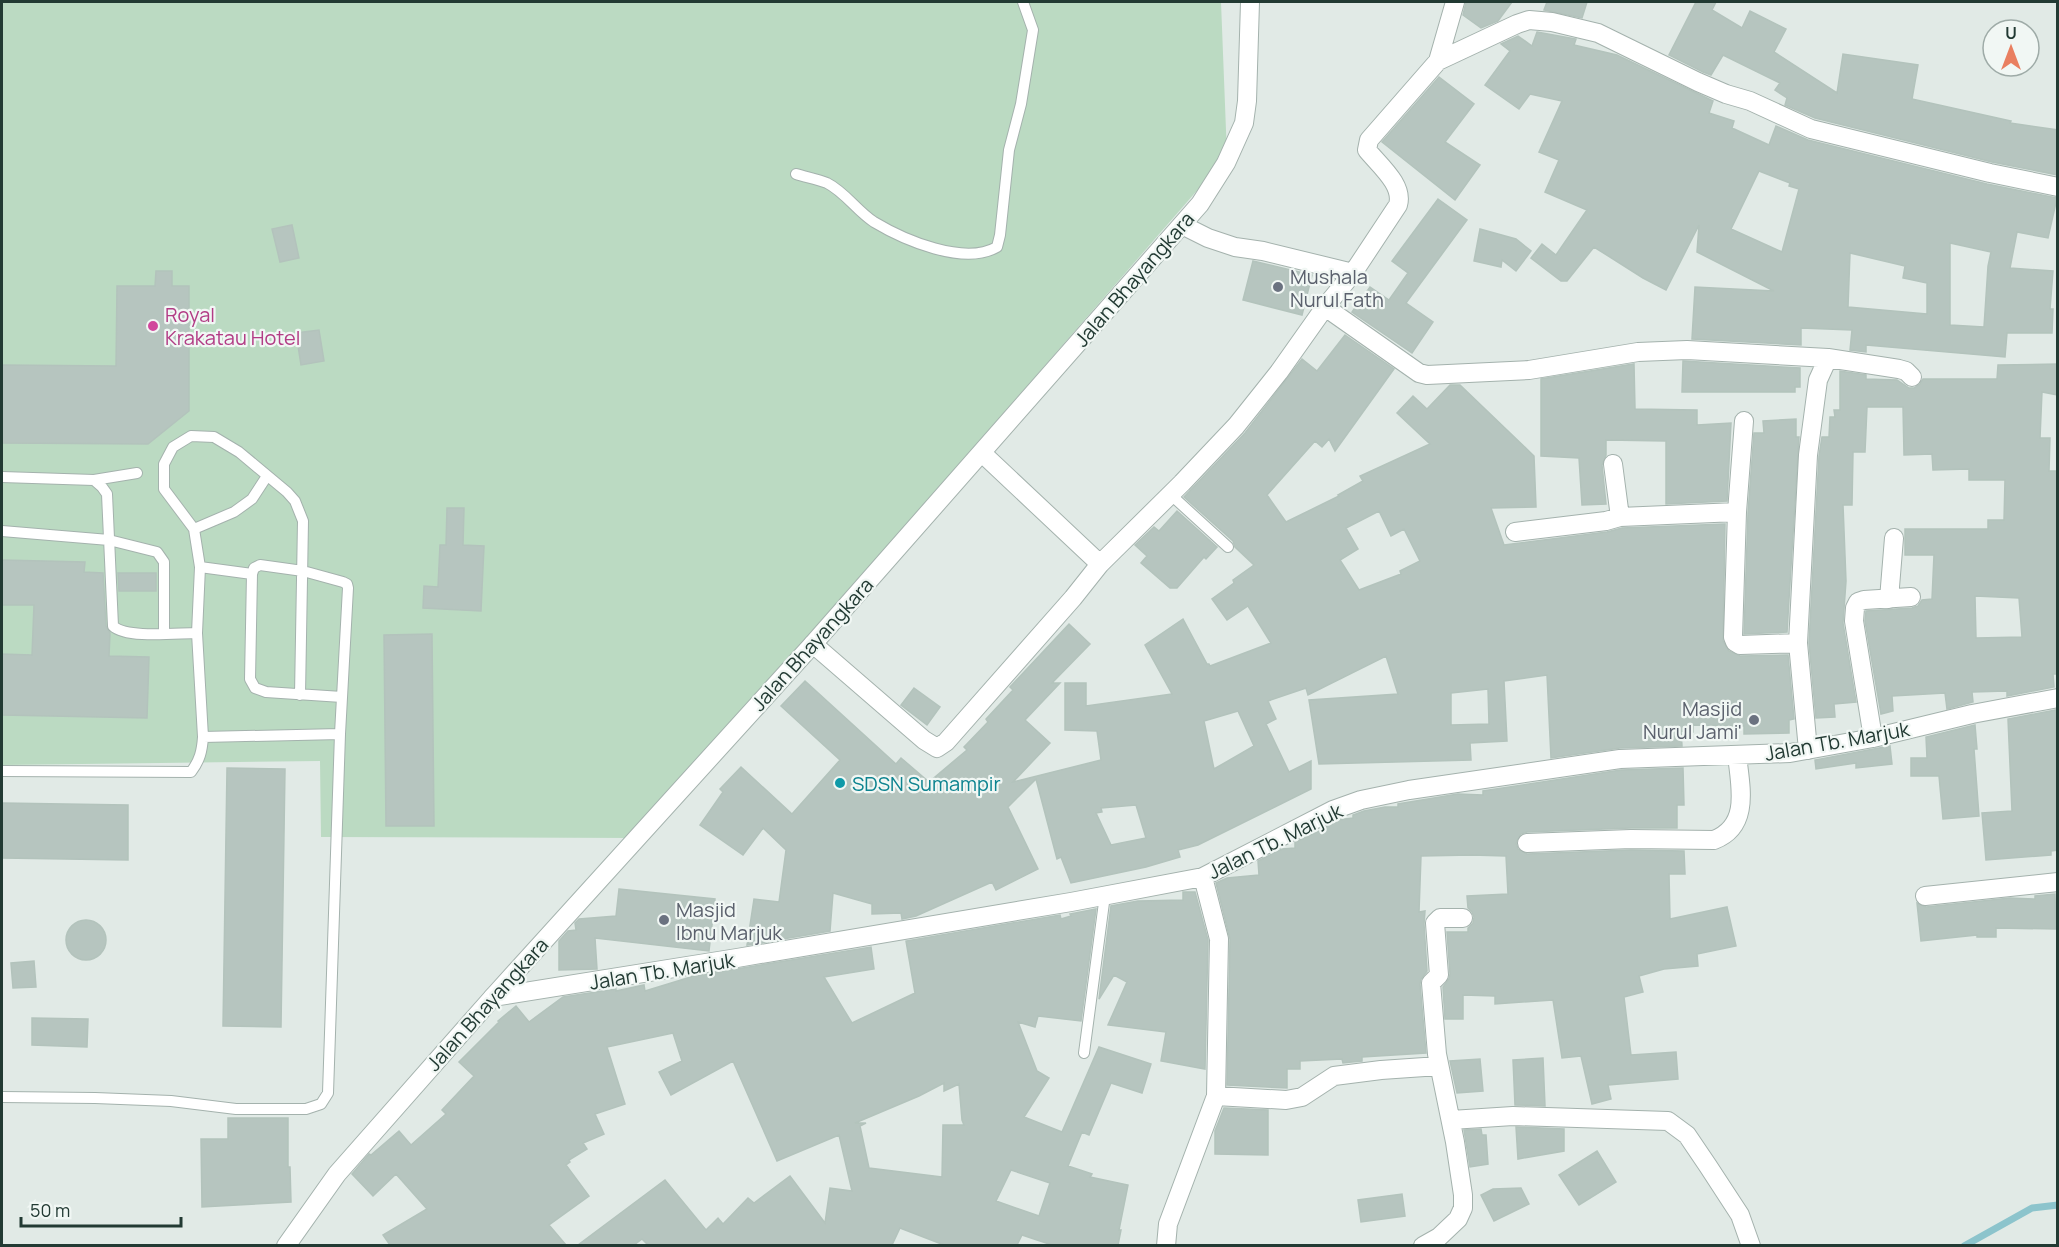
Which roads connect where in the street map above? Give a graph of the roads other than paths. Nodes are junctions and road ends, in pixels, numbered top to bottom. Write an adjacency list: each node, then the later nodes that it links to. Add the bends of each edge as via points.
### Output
1 (1023, 2): 5 (lane, via 1033,30 1010,150 997,247 987,252 945,253 930,248 874,222 827,183)
2 (1250, 2): 7 (street, Jalan Bhayangkara, via 1244,123 1226,163)
3 (1455, 2): 4 (street)
4 (1438, 61): 6 (street, via 1517,24 1529,20 1552,22 1598,33 1698,82 1811,129); 8 (street, via 1369,140 1368,150 1400,197)
5 (796, 174)
6 (2058, 187)
7 (1182, 225): 8 (street, via 1235,247); 13 (street, Jalan Bhayangkara)
8 (1353, 273): 9 (street)
9 (1325, 307): 10 (street, via 1427,375 1529,370 1638,352 1687,350); 19 (street, via 1236,426)
10 (1828, 358): 11 (street, via 1899,369); 36 (street, via 1818,380 1808,455)
11 (1912, 377)
12 (1744, 422): 20 (street)
13 (982, 453): 28 (street); 37 (street, Jalan Bhayangkara)
14 (1613, 464): 21 (street)
15 (137, 473): 18 (lane)
16 (267, 476): 22 (lane, via 252,500); 22 (lane, via 239,452 213,437 191,436 173,447 165,464 165,489); 30 (lane, via 295,501 303,521)
17 (2, 477): 18 (lane)
18 (94, 480): 26 (lane, via 107,494)
19 (1170, 494): 27 (lane); 28 (street)
20 (1737, 512): 21 (street); 36 (street, via 1733,637 1740,645)
21 (1620, 516): 24 (street)
22 (194, 529): 29 (lane)
23 (2, 531): 26 (lane)
24 (1515, 532)
25 (1894, 538): 33 (street)
26 (109, 540): 34 (lane, via 162,556); 34 (lane, via 113,626 122,632)
27 (1228, 547)
28 (1100, 564): 37 (street, via 941,747 932,747)
29 (200, 567): 31 (lane); 35 (lane)
30 (303, 572): 31 (lane, via 260,565); 38 (lane); 39 (lane, via 347,584)
31 (252, 574): 38 (lane, via 250,679 255,688 266,693)
32 (1911, 597): 33 (street)
33 (1888, 599): 43 (street, via 1858,602 1855,608)
34 (164, 633): 35 (lane)
35 (197, 633): 42 (lane)
36 (1798, 643): 44 (street)
37 (813, 644): 53 (street, Jalan Bhayangkara)
38 (300, 695): 39 (lane)
39 (342, 697): 41 (lane)
40 (2058, 698): 43 (street, Jalan Tb. Marjuk)
41 (340, 734): 42 (lane); 57 (lane, via 328,1093 321,1104 306,1109 236,1109 171,1101)
42 (203, 737): 46 (lane, via 198,763 191,772)
43 (1873, 738): 44 (street, Jalan Tb. Marjuk)
44 (1808, 750): 45 (street, Jalan Tb. Marjuk)
45 (1737, 754): 47 (street, via 1741,805 1735,825 1723,837); 48 (street, Jalan Tb. Marjuk, via 1620,759 1361,800 1333,810)
46 (2, 771)
47 (1527, 843)
48 (1203, 877): 50 (street, Jalan Tb. Marjuk); 56 (street, via 1219,939)
49 (2058, 882): 51 (street)
50 (1105, 895): 53 (street, Jalan Tb. Marjuk); 54 (lane)
51 (1925, 896)
52 (1463, 918): 55 (street, via 1440,918 1435,923 1439,975 1431,983)
53 (493, 996): 59 (street, Jalan Bhayangkara, via 337,1174)
54 (1084, 1053)
55 (1439, 1066): 56 (street, via 1334,1076 1302,1096 1286,1100); 58 (street)
56 (1216, 1096): 60 (street, via 1167,1224)
57 (2, 1097)
58 (1451, 1120): 61 (street, via 1463,1208 1458,1219 1439,1237); 62 (street, via 1513,1116 1668,1121 1687,1134 1740,1215)
59 (286, 1245)
60 (1166, 1245)
61 (1423, 1245)
62 (1751, 1245)

